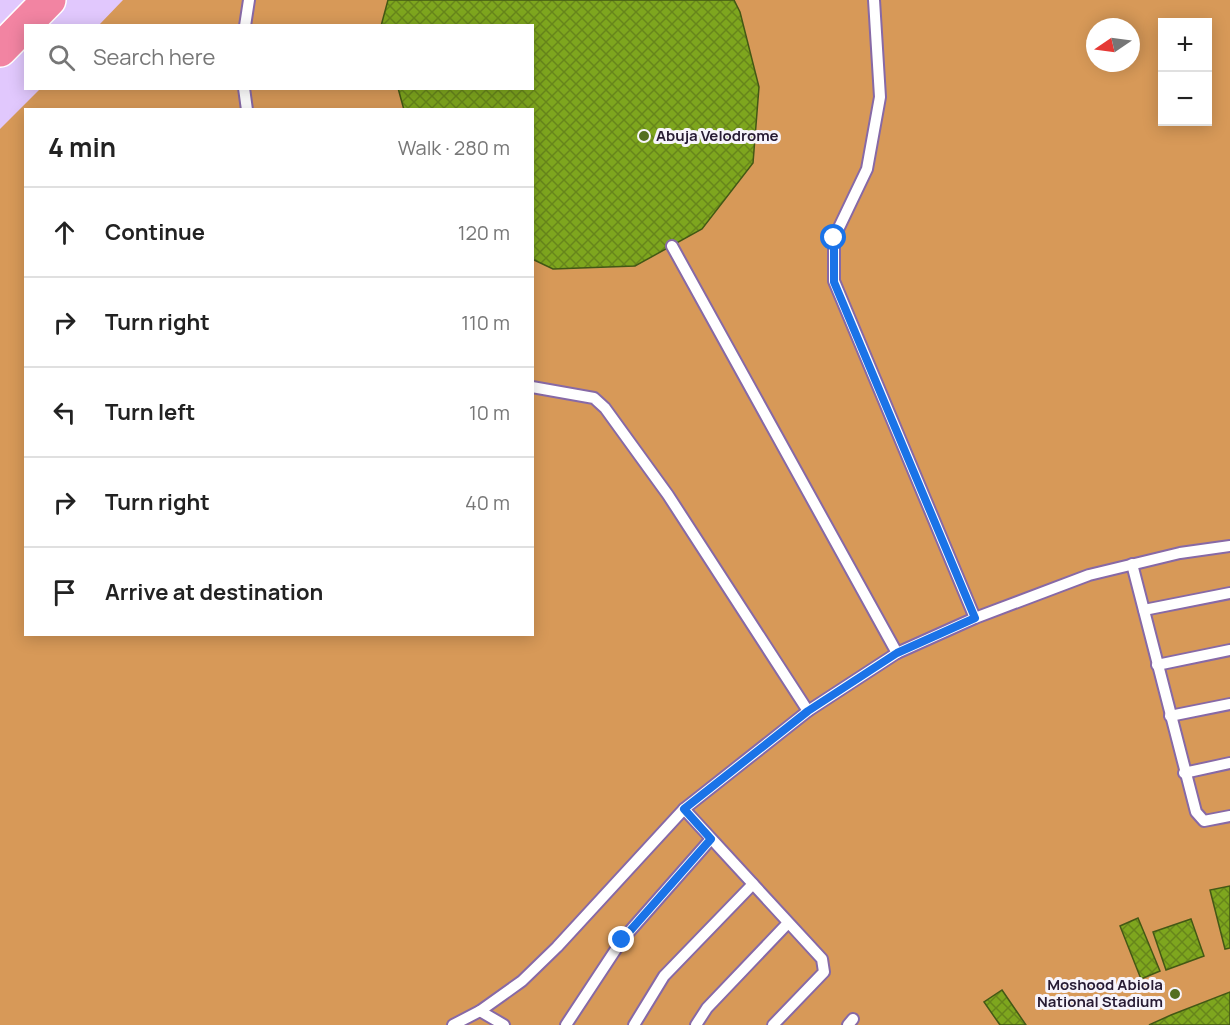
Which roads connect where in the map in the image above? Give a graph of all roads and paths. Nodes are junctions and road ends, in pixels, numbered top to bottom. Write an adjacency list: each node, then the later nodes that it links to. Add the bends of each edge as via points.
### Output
1 (50, 0): 4 (highway)
2 (249, 0): 5 (lane)
3 (874, 0): 16 (lane, via 880,97 867,169 834,238 834,282)
4 (26, 24)
5 (245, 24)
6 (24, 26): 7 (highway)
7 (0, 50)
8 (244, 90): 9 (lane)
9 (247, 108)
10 (672, 246): 18 (lane)
11 (534, 387): 21 (lane, via 594,398 605,408 668,495)
12 (1230, 546): 13 (lane)
13 (1132, 564): 15 (lane); 16 (lane, via 1089,575)
14 (1230, 593): 15 (lane)
15 (1144, 610): 19 (lane)
16 (975, 618): 18 (lane)
17 (1230, 650): 19 (lane)
18 (897, 653): 21 (lane)
19 (1157, 665): 22 (lane)
20 (1230, 704): 22 (lane)
21 (808, 711): 25 (lane)
22 (1170, 716): 24 (lane)
23 (1230, 763): 24 (lane)
24 (1184, 773): 26 (lane, via 1196,812 1204,821)
25 (684, 809): 27 (lane); 30 (lane, via 557,947 522,981)
26 (1230, 816)
27 (711, 839): 28 (lane); 33 (lane, via 622,940)
28 (753, 884): 29 (lane); 34 (lane, via 664,976)
29 (788, 923): 35 (lane, via 707,1008); 36 (lane, via 822,959 824,972)
30 (480, 1011): 31 (lane); 32 (lane)
31 (453, 1025)
32 (504, 1025)
33 (566, 1025)
34 (634, 1025)
35 (696, 1025)
36 (773, 1025)

